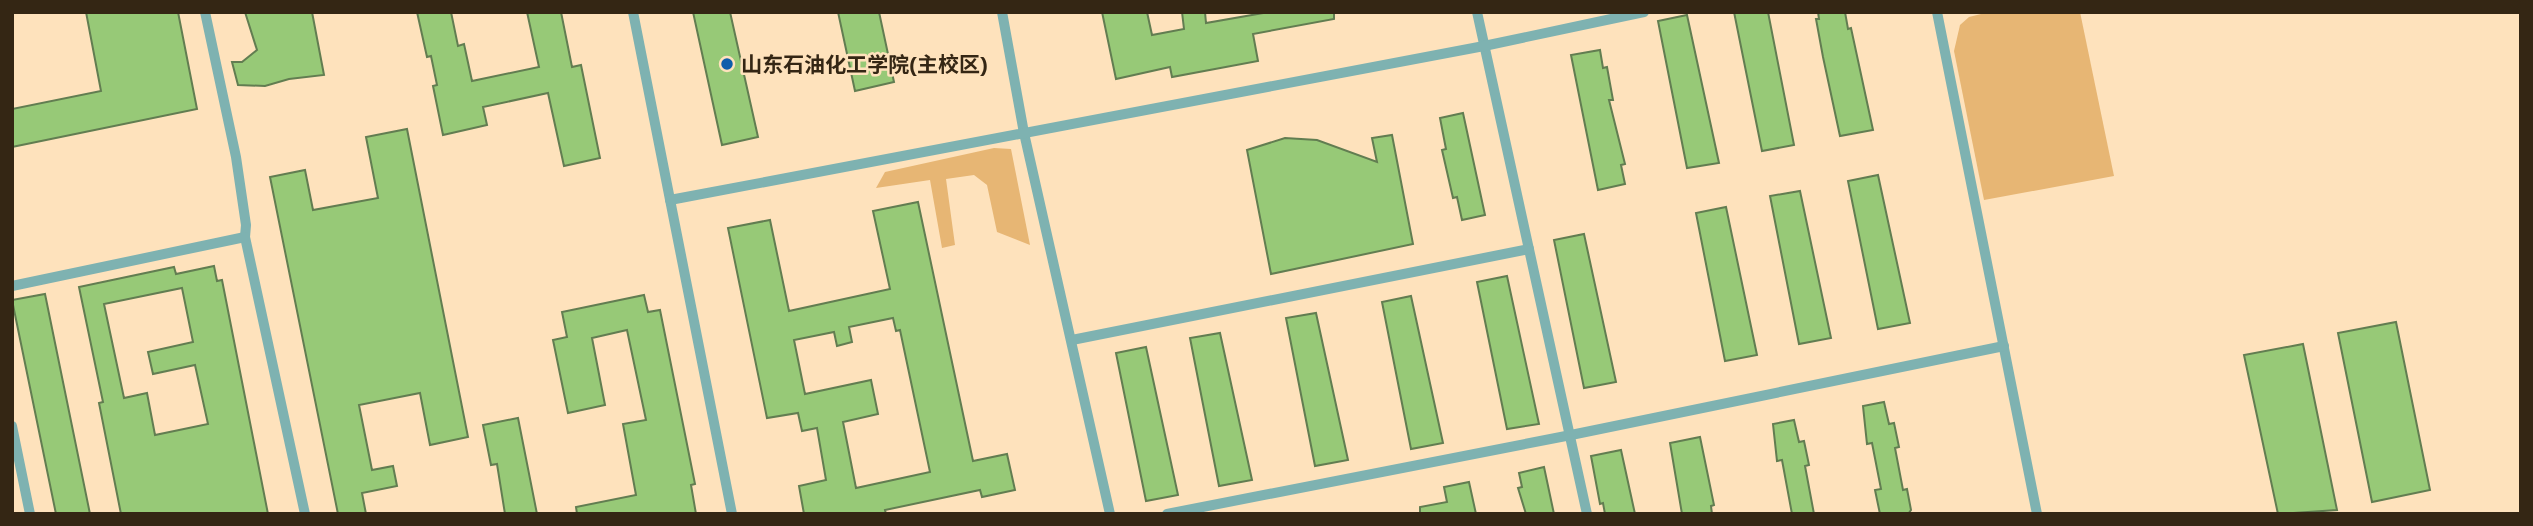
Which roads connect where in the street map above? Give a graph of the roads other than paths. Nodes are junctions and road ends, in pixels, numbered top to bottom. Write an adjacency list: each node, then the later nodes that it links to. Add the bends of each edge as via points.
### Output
1 (205, 12): 10 (lane, via 236,157)
2 (633, 12): 9 (lane)
3 (1002, 12): 8 (lane)
4 (1477, 12): 7 (lane)
5 (1644, 12): 7 (lane)
6 (1937, 12): 14 (lane)
7 (1484, 46): 8 (lane); 11 (lane)
8 (1024, 133): 9 (lane); 13 (lane)
9 (671, 201): 19 (lane)
10 (245, 237): 12 (lane); 18 (lane)
11 (1529, 249): 13 (lane); 16 (lane)
12 (12, 286)
13 (1072, 340): 20 (lane)
14 (2004, 345): 16 (lane); 23 (lane)
15 (12, 426): 17 (lane)
16 (1571, 435): 21 (lane); 22 (lane)
17 (30, 514)
18 (306, 514)
19 (732, 514)
20 (1110, 514)
21 (1167, 514)
22 (1587, 514)
23 (2037, 514)

